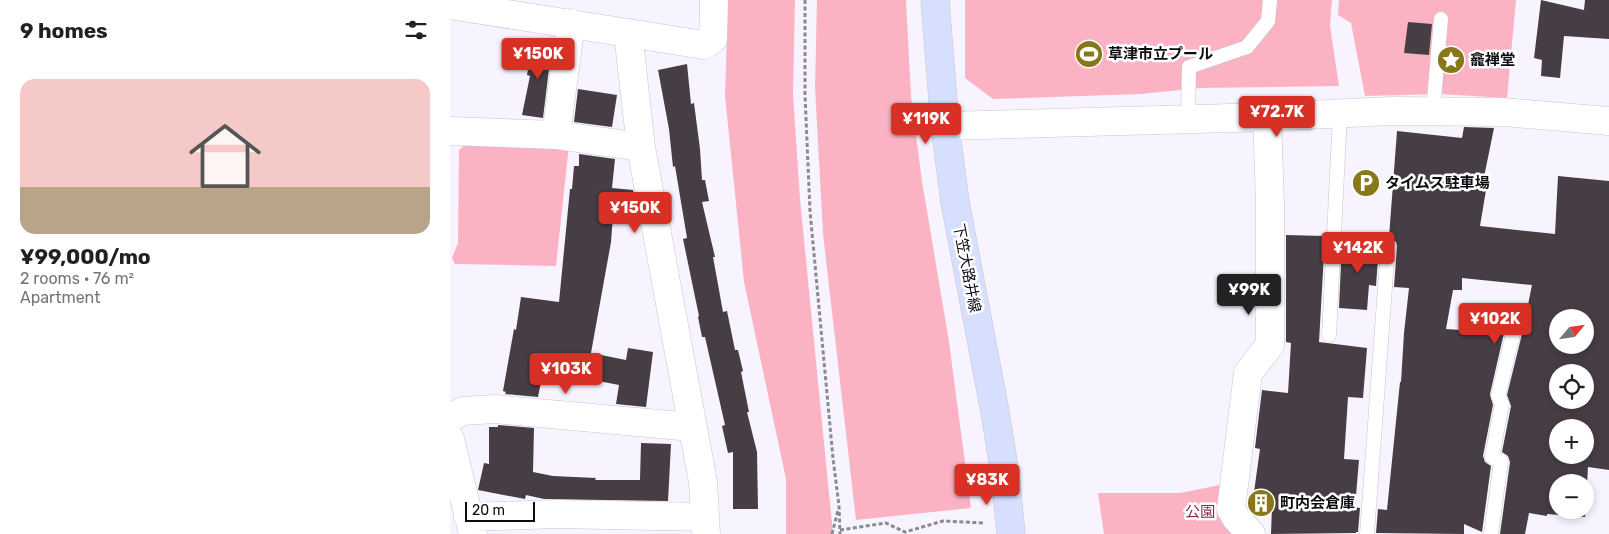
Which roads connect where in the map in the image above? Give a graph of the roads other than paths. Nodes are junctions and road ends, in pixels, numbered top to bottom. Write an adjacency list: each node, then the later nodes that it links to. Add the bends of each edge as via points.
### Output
1 (714, 0): 7 (street, via 713,39 704,45)
2 (935, 0): 13 (main road, 下笠大路井線)
3 (1270, 0): 11 (lane, via 1268,22 1248,47 1190,67)
4 (450, 5): 6 (street)
5 (1442, 19): 8 (lane)
6 (571, 23): 7 (street); 15 (street)
7 (628, 33): 16 (street)
8 (1434, 111): 9 (street); 12 (street, via 1503,112)
9 (1340, 114): 10 (street); 19 (lane)
10 (1267, 117): 11 (street); 26 (street, via 1270,345 1248,373 1231,509)
11 (1188, 119): 13 (street)
12 (1609, 121)
13 (945, 126): 25 (main road, 下笠大路井線, via 955,202 995,412)
14 (450, 131): 15 (street)
15 (556, 135): 16 (street)
16 (641, 147): 21 (street)
17 (1388, 246): 27 (lane)
18 (1513, 334): 28 (lane, via 1498,396 1502,404 1492,457 1501,461)
19 (1329, 335)
20 (450, 418): 21 (street, via 463,411 495,410)
21 (692, 427): 24 (street, via 703,482)
22 (450, 439): 23 (street)
23 (471, 526): 24 (street, via 557,514)
24 (706, 526)
25 (1010, 529)
26 (1251, 534)
27 (1367, 534)
28 (1491, 534)

